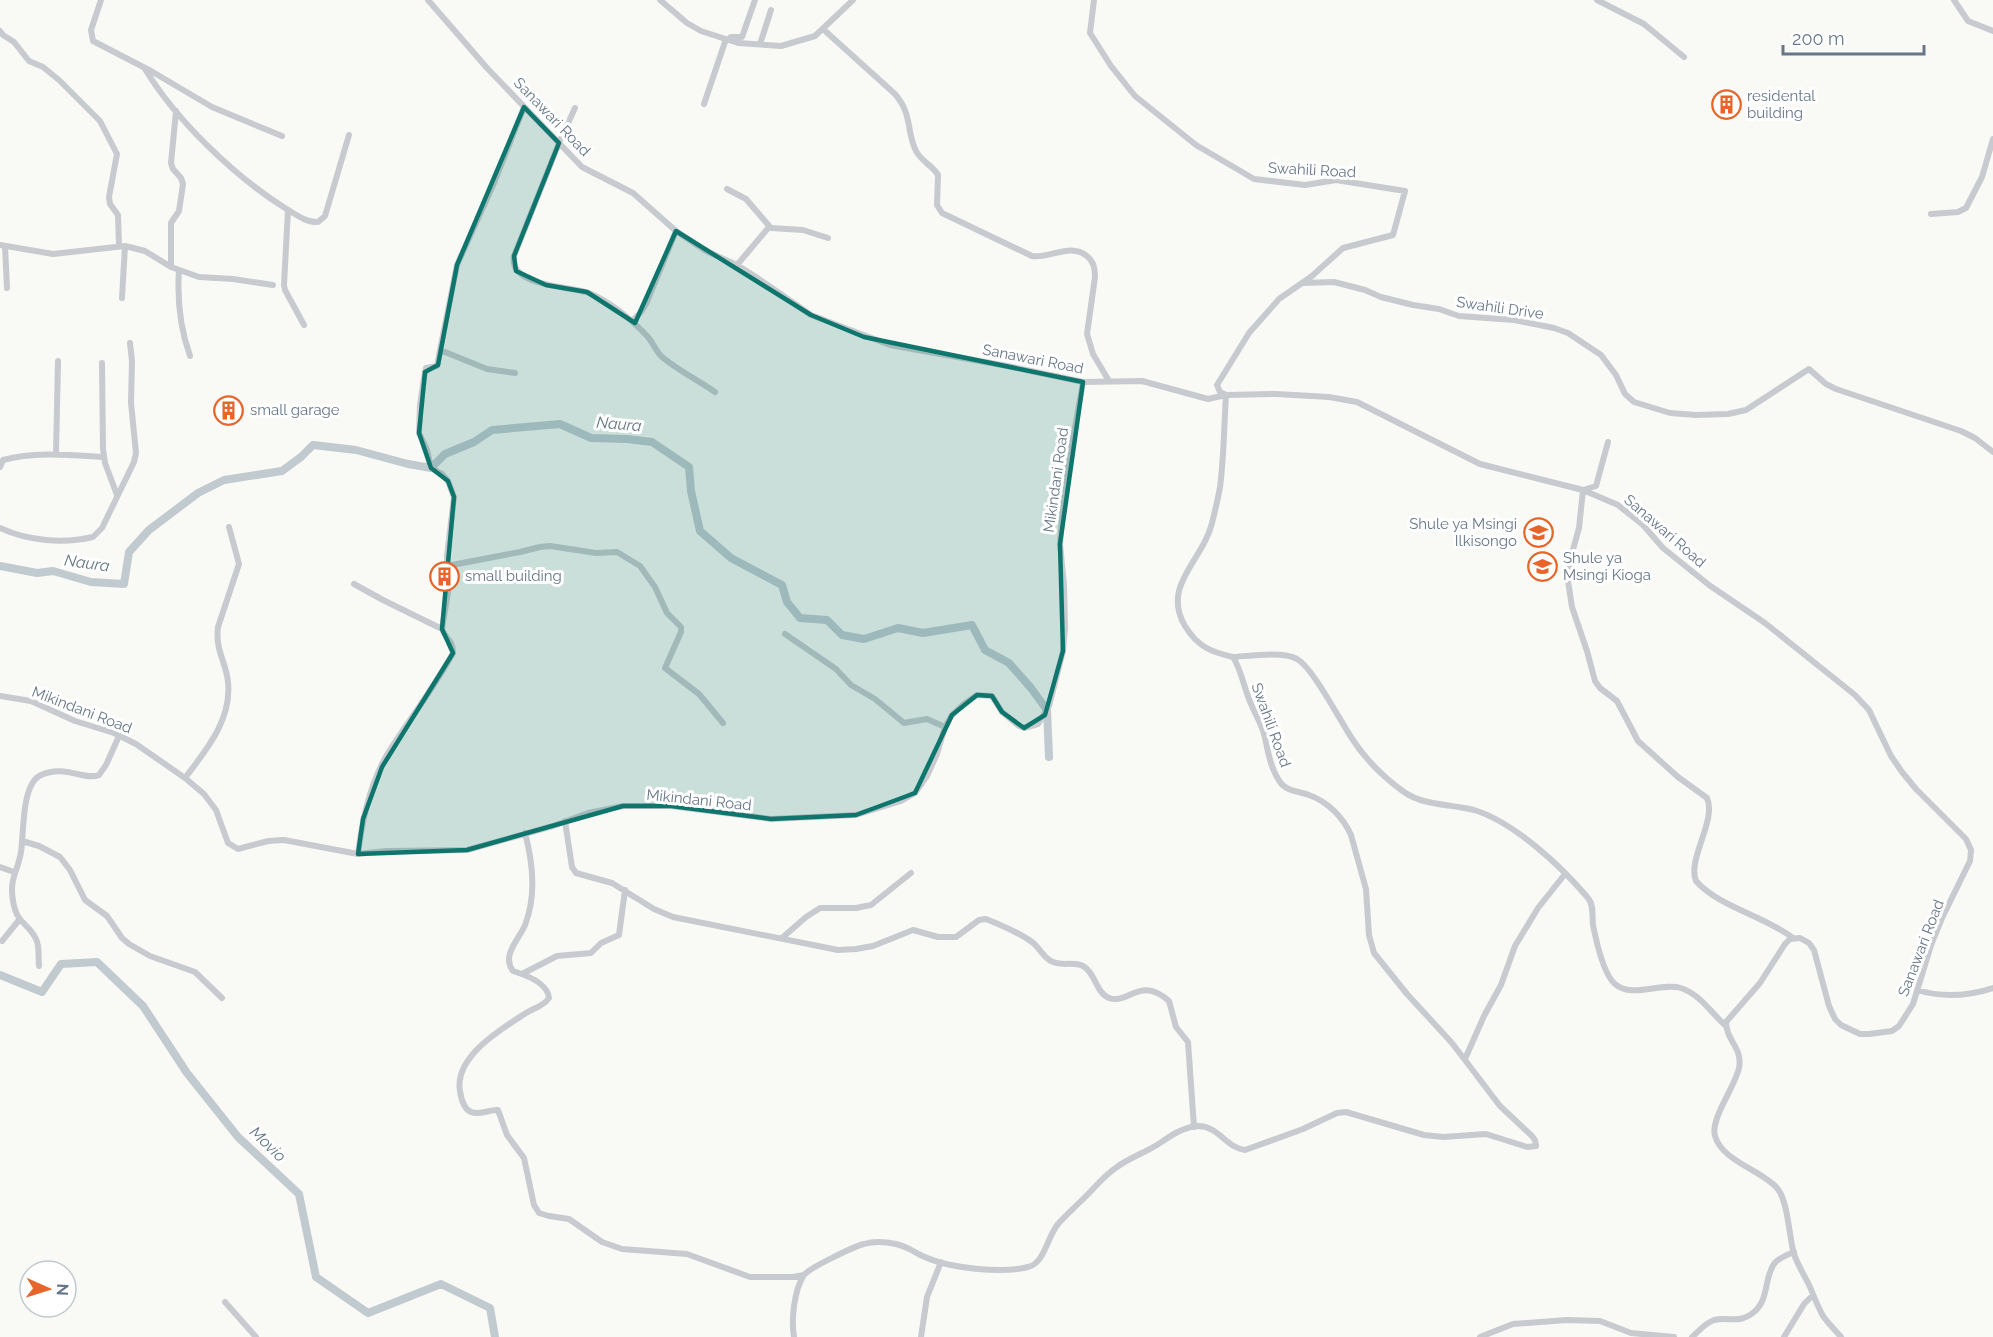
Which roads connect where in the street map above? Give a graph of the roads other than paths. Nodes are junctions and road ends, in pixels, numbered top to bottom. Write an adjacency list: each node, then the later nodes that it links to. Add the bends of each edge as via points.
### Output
1 (101, 0): 16 (street, via 91,38)
2 (428, 0): 18 (street, Sanawari Road)
3 (660, 0): 13 (street, via 687,23)
4 (755, 0): 13 (street, via 742,37)
5 (853, 0): 10 (street)
6 (1094, 0): 36 (street, Swahili Road, via 1090,33 1111,66 1135,96 1196,145 1254,178 1305,185 1336,180 1405,191 1393,235 1343,248)
7 (1597, 0): 15 (street, via 1644,24)
8 (1954, 0): 12 (street, via 1968,21)
9 (771, 10): 14 (street)
10 (823, 29): 14 (street, via 815,36 781,46); 48 (street, via 903,105 916,150 938,175 937,205 942,213 1032,256 1070,250 1090,259 1095,277 1087,334 1090,348)
11 (0, 31): 32 (street, via 29,61 59,80 100,121 117,154 109,202 118,215)
12 (1993, 32)
13 (727, 39): 14 (street); 17 (street)
14 (760, 45)
15 (1684, 57)
16 (145, 69): 20 (street); 22 (street, via 213,107)
17 (704, 104)
18 (524, 107): 24 (street, Sanawari Road); 43 (street, via 457,265)
19 (575, 108): 24 (street)
20 (176, 110): 26 (street, via 229,165); 34 (street, via 171,163 183,184 179,211 171,223)
21 (349, 135): 26 (street, via 322,220 311,222)
22 (282, 136)
23 (1993, 139): 27 (street, via 1982,177 1966,208)
24 (559, 143): 29 (street, Sanawari Road, via 582,167 633,193); 40 (street, via 514,256 515,268 546,285 587,292)
25 (727, 189): 28 (street, via 746,199)
26 (288, 210): 41 (street, via 284,285)
27 (1931, 214)
28 (769, 227): 30 (street, via 804,230); 33 (street)
29 (676, 231): 33 (street, Sanawari Road); 40 (street, via 646,304)
30 (828, 238)
31 (2, 245): 32 (street, via 53,254); 38 (street)
32 (122, 246): 34 (street, via 145,251); 39 (street)
33 (737, 265): 49 (street, Sanawari Road, via 811,315 864,337)
34 (171, 267): 35 (street)
35 (179, 270): 37 (street, via 209,279); 44 (street, via 179,308)
36 (1301, 283): 51 (street, Swahili Road, via 1249,333 1217,385); 53 (street, Swahili Drive, via 1334,282 1459,316 1515,320 1568,333 1601,355 1624,394 1653,409 1696,415 1746,410 1809,369 1831,387 1961,431)
37 (273, 285)
38 (7, 288)
39 (122, 298)
40 (632, 321): 50 (street, via 663,357)
41 (304, 325)
42 (130, 343): 58 (street, via 136,453)
43 (440, 350): 47 (street, via 487,369); 61 (street, via 437,366 426,368 419,433 431,468 448,481 454,497)
44 (190, 356)
45 (58, 361): 54 (street)
46 (102, 363): 55 (street)
47 (515, 373)
48 (1109, 381): 49 (street, Sanawari Road); 51 (street, Sanawari Road, via 1142,381 1208,399)
49 (1083, 382): 68 (street, Mikindani Road, via 1064,490 1060,544 1064,640 1049,706 1038,724 1024,728 1012,722 992,696 977,695)
50 (716, 392)
51 (1226, 395): 57 (street, Sanawari Road, via 1276,394 1357,402 1480,464); 65 (street, Swahili Road, via 1220,488 1209,537 1184,576 1177,598 1181,619 1189,633 1210,651)
52 (1608, 442): 57 (street, via 1596,486)
53 (1993, 452)
54 (56, 454): 55 (street); 56 (street, via 9,458 2,460)
55 (104, 457): 58 (street)
56 (0, 467)
57 (1583, 490): 82 (street, via 1568,581 1595,681 1617,701 1638,741 1707,798 1705,832 1694,868 1696,881); 87 (street, Sanawari Road, via 1618,505 1709,585 1757,617 1855,695 1869,710 1902,772 1966,839 1970,861 1942,918)
58 (117, 495): 60 (street, via 102,528 93,537 47,540)
59 (229, 526): 70 (street, via 239,564 217,635 228,695 220,727)
60 (0, 528)
61 (447, 566): 63 (street, via 448,592); 67 (street, via 535,547 621,553 640,566 667,613 681,627 665,668 699,694)
62 (354, 584): 63 (street)
63 (442, 629): 74 (street, via 453,653 381,767 363,819)
64 (785, 634): 68 (street, via 904,723 927,719)
65 (1233, 657): 78 (street, via 1296,659 1307,667 1351,737 1384,777 1409,795 1474,810 1501,821); 90 (street, Swahili Road, via 1280,782 1326,804 1352,835 1366,889 1374,953)
66 (0, 696): 69 (street, Mikindani Road, via 31,701)
67 (723, 723)
68 (945, 727): 71 (street, Mikindani Road, via 937,754 915,793 856,815 771,819 645,805 623,806)
69 (119, 736): 70 (street, Mikindani Road); 73 (street, via 99,775 91,777 60,770 34,779)
70 (185, 778): 74 (street, Mikindani Road, via 210,800 232,847 284,840)
71 (565, 821): 72 (street, Mikindani Road); 79 (street, via 576,873)
72 (525, 833): 74 (street, Mikindani Road, via 467,850); 85 (street, via 532,861 532,899 525,926 508,958 513,971)
73 (22, 842): 76 (street); 88 (street, via 60,857 85,900 107,916 129,944 195,972)
74 (358, 854)
75 (0, 867): 76 (street)
76 (14, 872): 80 (street, via 13,899)
77 (911, 873): 81 (street, via 871,905 820,909)
78 (1565, 874): 89 (street, via 1592,903 1600,952 1616,985 1630,990 1684,989 1705,1003); 90 (street, via 1515,946 1502,985)
79 (625, 890): 81 (street, via 666,914); 85 (street, via 619,935 601,943 591,953 557,956)
80 (19, 920): 83 (street); 84 (street, via 35,938)
81 (782, 938): 91 (street, via 830,949 855,950 913,930 939,938 956,937 986,919 1027,939 1050,961 1084,967 1108,998 1143,990 1156,992 1169,1001 1176,1027 1188,1042)
82 (1793, 938): 87 (street, Sanawari Road, via 1806,940 1814,950 1835,1019 1850,1030 1869,1034 1892,1031 1904,1019); 89 (street)
83 (2, 941)
84 (39, 966)
85 (522, 974): 94 (street, via 549,992 549,998 477,1049 459,1081 464,1103 471,1112 498,1110 507,1135 524,1158 536,1210 575,1221 602,1242 622,1249 687,1254 750,1277)
86 (1993, 988): 87 (street, via 1953,996)
87 (1917, 990)
88 (222, 998)
89 (1726, 1026): 92 (street, via 1740,1060 1736,1081 1716,1123 1715,1138 1722,1149 1777,1188 1785,1206)
90 (1465, 1059): 91 (street, Swahili Road, via 1500,1106 1532,1136 1536,1146 1527,1147 1486,1134 1424,1135 1346,1112 1245,1150 1211,1128)
91 (1194, 1126): 93 (street, via 1171,1135 1108,1174 1059,1223 1041,1258 1029,1267 977,1269)
92 (1794, 1252): 95 (street); 102 (street, via 1773,1266 1761,1303 1753,1313 1742,1320 1709,1322)
93 (941, 1262): 94 (street, via 896,1244 871,1242); 99 (street, via 927,1296)
94 (804, 1275): 98 (street, via 793,1313)
95 (1813, 1295): 103 (street); 104 (street)
96 (225, 1302): 97 (street)
97 (256, 1337)
98 (795, 1337)
99 (921, 1337)
100 (1479, 1337): 101 (street, via 1513,1324 1567,1320 1600,1321 1631,1333)
101 (1674, 1337)
102 (1692, 1337)
103 (1784, 1337)
104 (1841, 1337)

